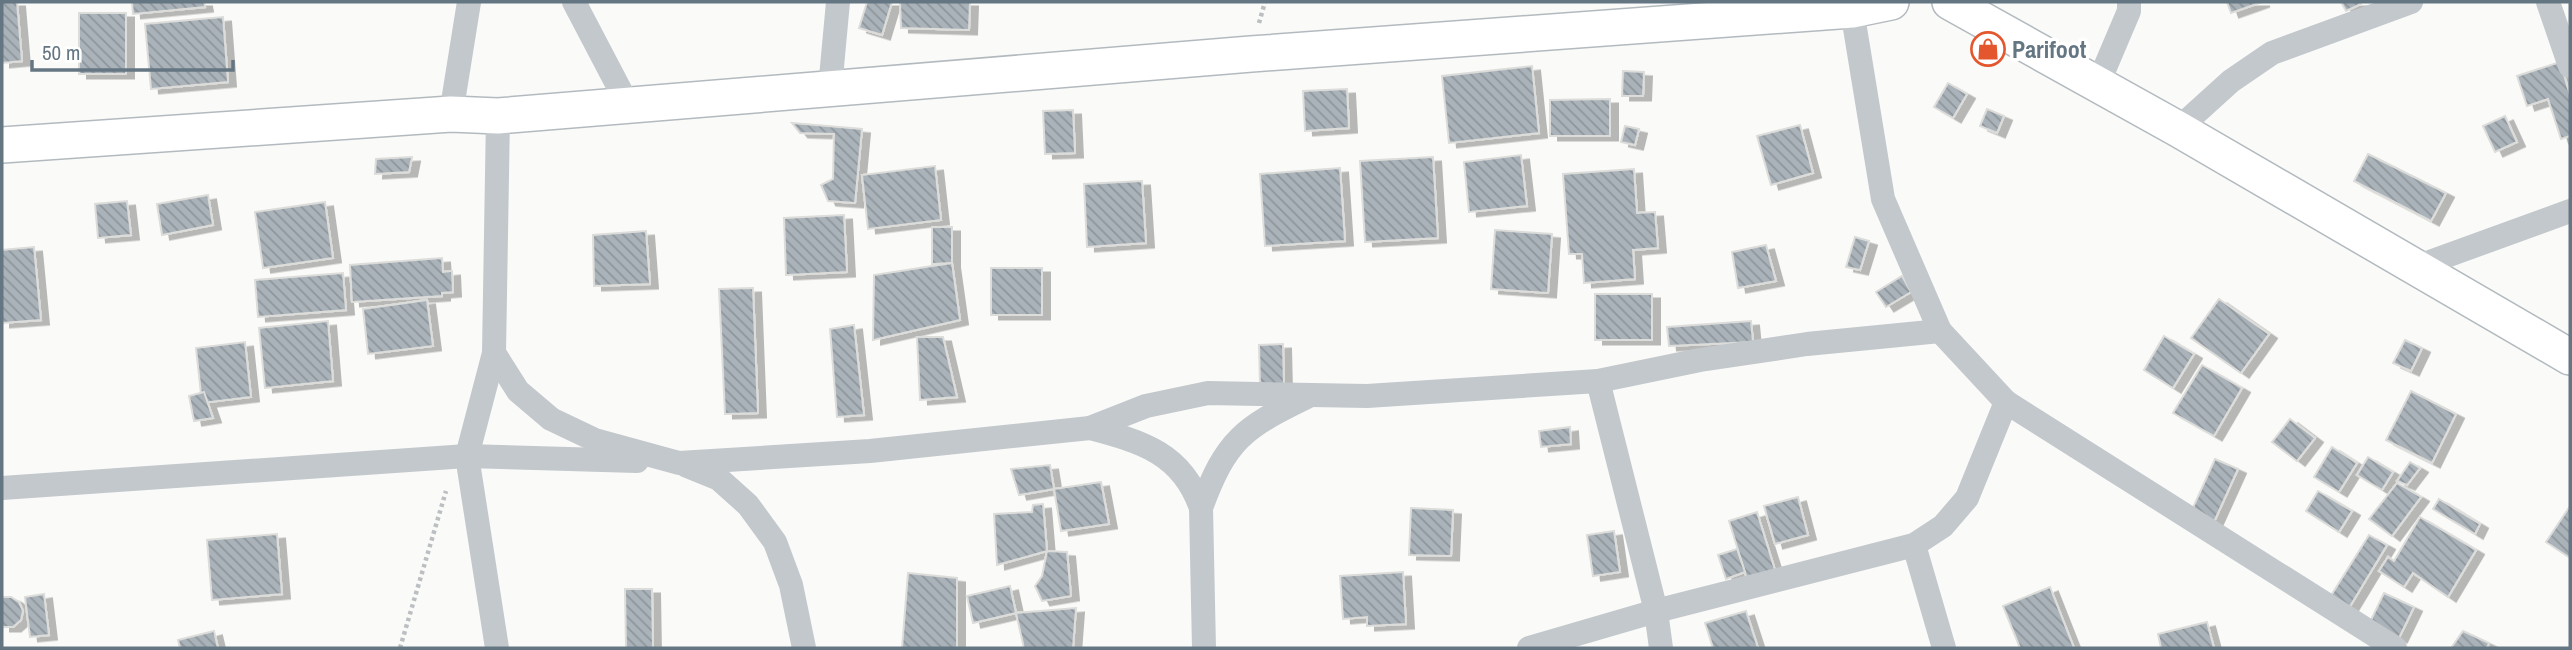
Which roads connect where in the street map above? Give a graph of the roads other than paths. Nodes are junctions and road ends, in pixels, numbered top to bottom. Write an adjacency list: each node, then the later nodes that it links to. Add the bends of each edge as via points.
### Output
1 (469, 2): 14 (street)
2 (574, 2): 13 (street)
3 (838, 2): 12 (street)
4 (1891, 2): 9 (main road)
5 (1950, 2): 11 (main road)
6 (2129, 2): 11 (street)
7 (2410, 2): 16 (street, via 2272,53 2231,81)
8 (2548, 2): 10 (street)
9 (1852, 10): 12 (main road); 20 (street, via 1883,199)
10 (2570, 66)
11 (2098, 84): 16 (main road)
12 (830, 88): 13 (main road)
13 (628, 105): 15 (main road)
14 (451, 114): 15 (main road); 17 (main road)
15 (498, 116): 21 (street)
16 (2178, 129): 19 (main road)
17 (2, 145)
18 (2570, 211): 19 (street)
19 (2416, 267): 22 (main road)
20 (1941, 331): 23 (street, via 1807,344); 25 (street)
21 (494, 353): 27 (street); 28 (street, via 518,391 551,419 595,440)
22 (2570, 357)
23 (1598, 381): 24 (street, via 1367,396); 32 (street)
24 (1311, 395): 26 (street, via 1208,393 1146,406); 30 (street, via 1269,415 1237,438 1214,472)
25 (2006, 402): 31 (street, via 1967,498 1943,526); 39 (street)
26 (1090, 428): 28 (street, via 870,451); 30 (street, via 1159,452 1182,471)
27 (467, 456): 28 (street); 29 (street); 33 (street)
28 (679, 463): 34 (street, via 719,479 748,505 775,542 791,585)
29 (2, 488)
30 (1202, 508): 35 (street)
31 (1914, 545): 32 (street); 38 (street)
32 (1656, 611): 36 (street); 37 (street)
33 (497, 648)
34 (804, 648)
35 (1204, 648)
36 (1529, 648)
37 (1661, 648)
38 (1944, 648)
39 (2395, 648)

